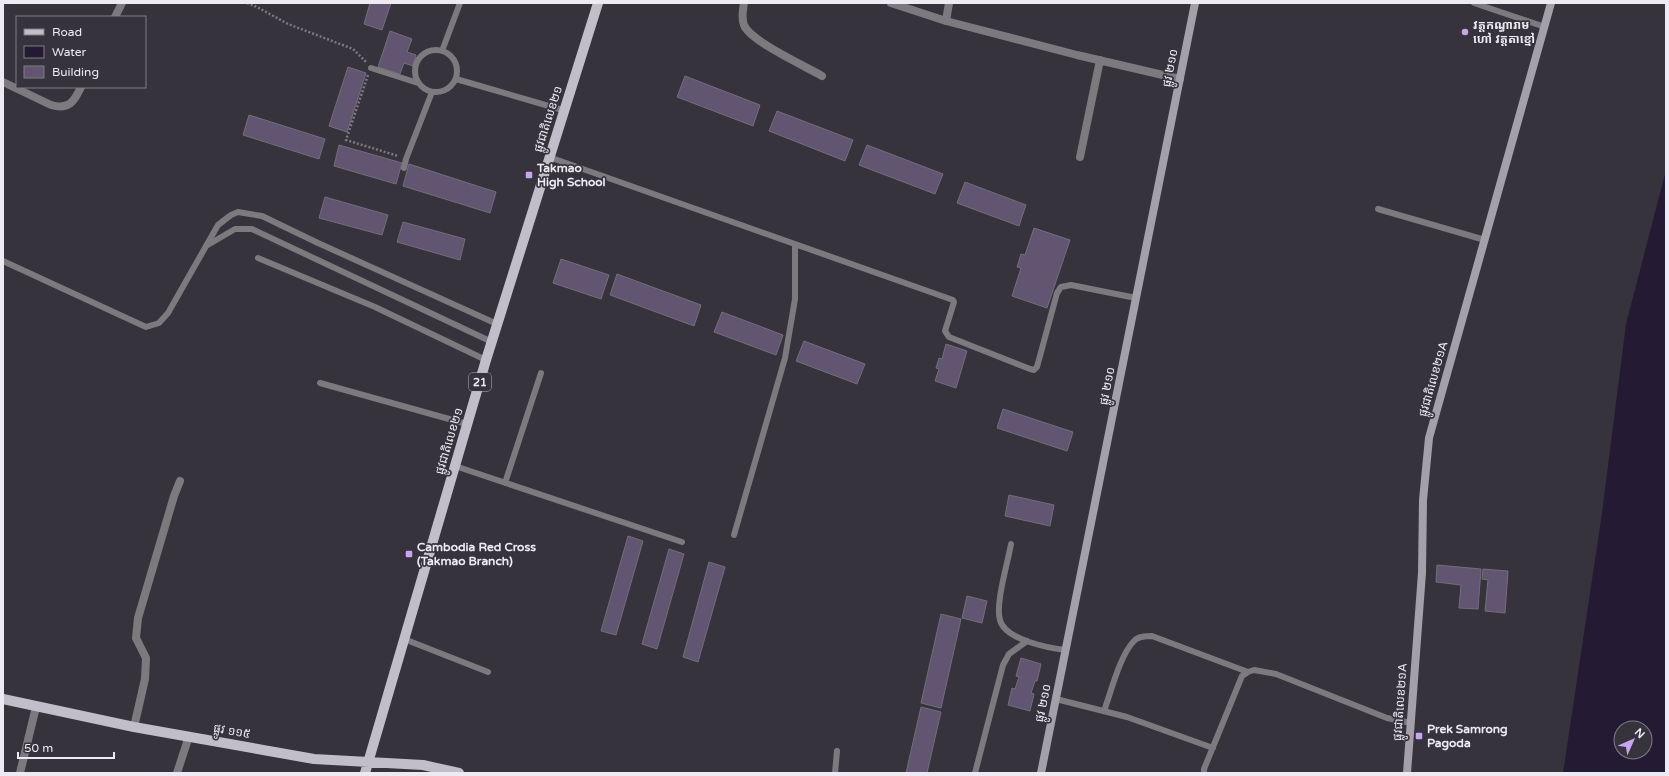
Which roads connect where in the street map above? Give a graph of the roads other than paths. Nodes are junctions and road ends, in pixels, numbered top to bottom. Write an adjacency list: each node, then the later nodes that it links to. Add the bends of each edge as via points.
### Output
1 (122, 3): 10 (street)
2 (460, 3): 13 (lane)
3 (598, 3): 23 (main road, ផ្លូវជាតិលេខ២១ / 21)
4 (744, 3): 16 (street, via 743,24 749,33)
5 (891, 3): 11 (street)
6 (949, 3): 11 (street)
7 (1195, 3): 18 (street, ផ្លូវ ២១០)
8 (1474, 3): 12 (lane)
9 (1551, 3): 12 (street, ផ្លូវជាតិលេខ២១A)
10 (116, 16)
11 (946, 21): 14 (street)
12 (1545, 27): 28 (street, ផ្លូវជាតិលេខ២១A)
13 (442, 51): 17 (lane, via 455,63); 20 (lane, via 426,52 419,58 414,75)
14 (1100, 60): 18 (street); 25 (street)
15 (371, 68): 20 (lane)
16 (822, 76)
17 (456, 79): 22 (lane, via 442,92); 23 (lane)
18 (1180, 79): 33 (street, ផ្លូវ ២១០)
19 (3, 82): 21 (street, via 59,107 72,103)
20 (418, 83): 22 (lane)
21 (80, 88)
22 (432, 92): 26 (lane)
23 (566, 110): 24 (main road, ផ្លូវជាតិលេខ២១ / 21)
24 (549, 157): 29 (lane); 34 (main road, ផ្លូវជាតិលេខ២១ / 21)
25 (1080, 157)
26 (404, 168)
27 (1378, 209): 28 (lane)
28 (1485, 240): 55 (street, ផ្លូវជាតិលេខ២១A, via 1429,438 1423,500 1422,573)
29 (795, 244): 33 (lane, via 953,300 945,331 949,337 1034,370 1061,287 1071,285); 43 (lane, via 796,299 785,358)
30 (205, 247): 32 (lane, via 168,313 159,323 146,327); 34 (lane, via 218,225 231,215 238,212 262,216); 35 (lane, via 235,229 252,229)
31 (258, 258): 36 (lane, via 375,307)
32 (3, 261)
33 (1136, 298): 48 (street, ផ្លូវ ២១០)
34 (497, 324): 35 (main road, ផ្លូវជាតិលេខ២១ / 21)
35 (492, 342): 36 (main road, ផ្លូវជាតិលេខ២១ / 21)
36 (486, 360): 39 (main road, ផ្លូវជាតិលេខ២១ / 21)
37 (541, 373): 42 (lane)
38 (320, 384): 39 (lane)
39 (468, 424): 40 (main road, ផ្លូវជាតិលេខ២១ / 21)
40 (455, 466): 42 (lane); 46 (main road, ផ្លូវជាតិលេខ២១ / 21)
41 (180, 481): 56 (street, via 138,618 136,638 146,658 145,679)
42 (505, 483): 44 (lane)
43 (734, 535)
44 (682, 542)
45 (1011, 544): 47 (lane, via 999,604 1000,620 1008,631)
46 (404, 639): 49 (lane); 60 (main road, ផ្លូវជាតិលេខ២១ / 21)
47 (1027, 641): 48 (lane, via 1048,648); 66 (lane, via 1009,654 1003,665)
48 (1066, 650): 52 (street, ផ្លូវ ២១០)
49 (488, 672)
50 (1248, 672): 54 (lane, via 1152,636 1143,636 1134,640 1123,659); 55 (lane, via 1254,670 1276,674 1387,718); 58 (lane, via 1242,676)
51 (3, 699): 53 (main road, ផ្លូវ ១១៥)
52 (1056, 700): 54 (lane); 67 (street, ផ្លូវ ២១០)
53 (36, 707): 56 (main road, ផ្លូវ ១១៥); 61 (street)
54 (1104, 711): 58 (lane)
55 (1411, 723): 69 (street, ផ្លូវជាតិលេខ២១A)
56 (134, 726): 57 (main road, ផ្លូវ ១១៥)
57 (189, 736): 60 (main road, ផ្លូវ ១១៥, via 314,759); 62 (street)
58 (1212, 748): 68 (lane)
59 (837, 751): 65 (lane)
60 (368, 763): 63 (main road, ផ្លូវជាតិលេខ២១ / 21); 64 (main road, ផ្លូវ ១១៥, via 423,765)
61 (20, 773)
62 (177, 773)
63 (365, 773)
64 (459, 773)
65 (835, 773)
66 (975, 773)
67 (1041, 773)
68 (1204, 773)
69 (1407, 773)

